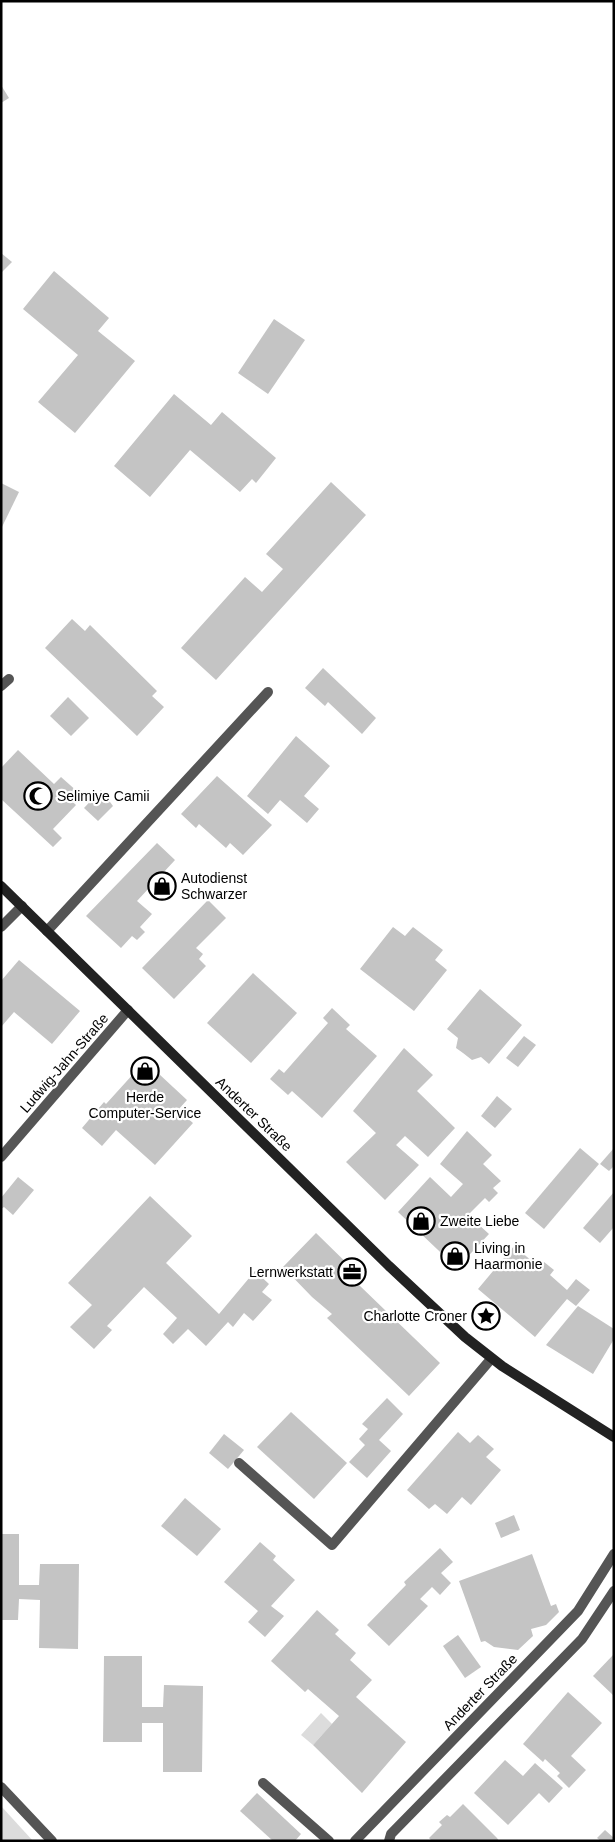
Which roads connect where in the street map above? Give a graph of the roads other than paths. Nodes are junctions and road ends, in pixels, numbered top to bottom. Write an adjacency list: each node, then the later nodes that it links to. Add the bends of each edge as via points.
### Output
1 (268, 692): 5 (street)
2 (1, 886): 3 (main road, Anderter Straße)
3 (22, 906): 4 (street); 5 (main road, Anderter Straße)
4 (1, 927)
5 (47, 931): 6 (main road, Anderter Straße)
6 (128, 1010): 7 (street, Ludwig-Jahn-Straße); 8 (main road, Anderter Straße, via 389,1266)
7 (1, 1157)
8 (491, 1358): 9 (main road, Anderter Straße); 10 (street, via 332,1545)
9 (614, 1437)
10 (239, 1463)
11 (614, 1554): 17 (street, Anderter Straße, via 578,1612)
12 (614, 1591): 18 (street, via 582,1640 391,1834)
13 (263, 1783): 16 (street)
14 (1, 1787): 15 (street)
15 (52, 1841)
16 (329, 1841)
17 (355, 1841)
18 (389, 1841)

